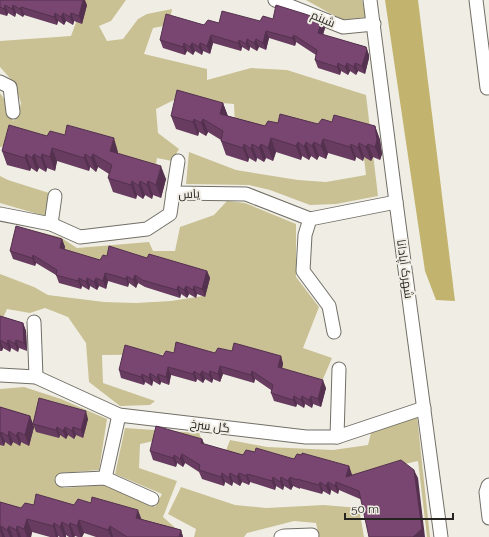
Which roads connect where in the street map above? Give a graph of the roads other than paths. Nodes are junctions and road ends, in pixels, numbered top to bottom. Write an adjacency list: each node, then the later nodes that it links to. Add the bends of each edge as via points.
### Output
1 (275, 0): 4 (street, شبنم, via 343,27)
2 (370, 0): 4 (street, شهرک آپادانا)
3 (476, 0): 6 (street)
4 (374, 24): 11 (street, شهرک آپادانا)
5 (0, 82): 7 (street, via 10,87)
6 (487, 88)
7 (13, 112)
8 (178, 161): 9 (street)
9 (173, 193): 13 (street, یاس, via 246,194); 14 (street, یاس, via 170,214 147,229 80,237)
10 (55, 196): 14 (street)
11 (396, 202): 13 (street); 20 (street, شهرک آپادانا)
12 (0, 214): 14 (street, یاس)
13 (310, 219): 16 (street, via 305,235 303,271 329,306)
14 (51, 224)
15 (34, 322): 19 (street)
16 (334, 332)
17 (338, 369): 22 (street)
18 (0, 375): 19 (street, گل سرخ)
19 (36, 377): 21 (street, گل سرخ)
20 (424, 408): 22 (street, گل سرخ); 30 (street, شهرک آپادانا)
21 (119, 415): 22 (street, گل سرخ, via 306,437); 23 (street)
22 (337, 437)
23 (105, 478): 24 (street); 26 (street)
24 (62, 480)
25 (489, 485): 27 (street, via 486,492)
26 (152, 499)
27 (489, 518)
28 (312, 535): 29 (street)
29 (281, 537)
30 (441, 537)

